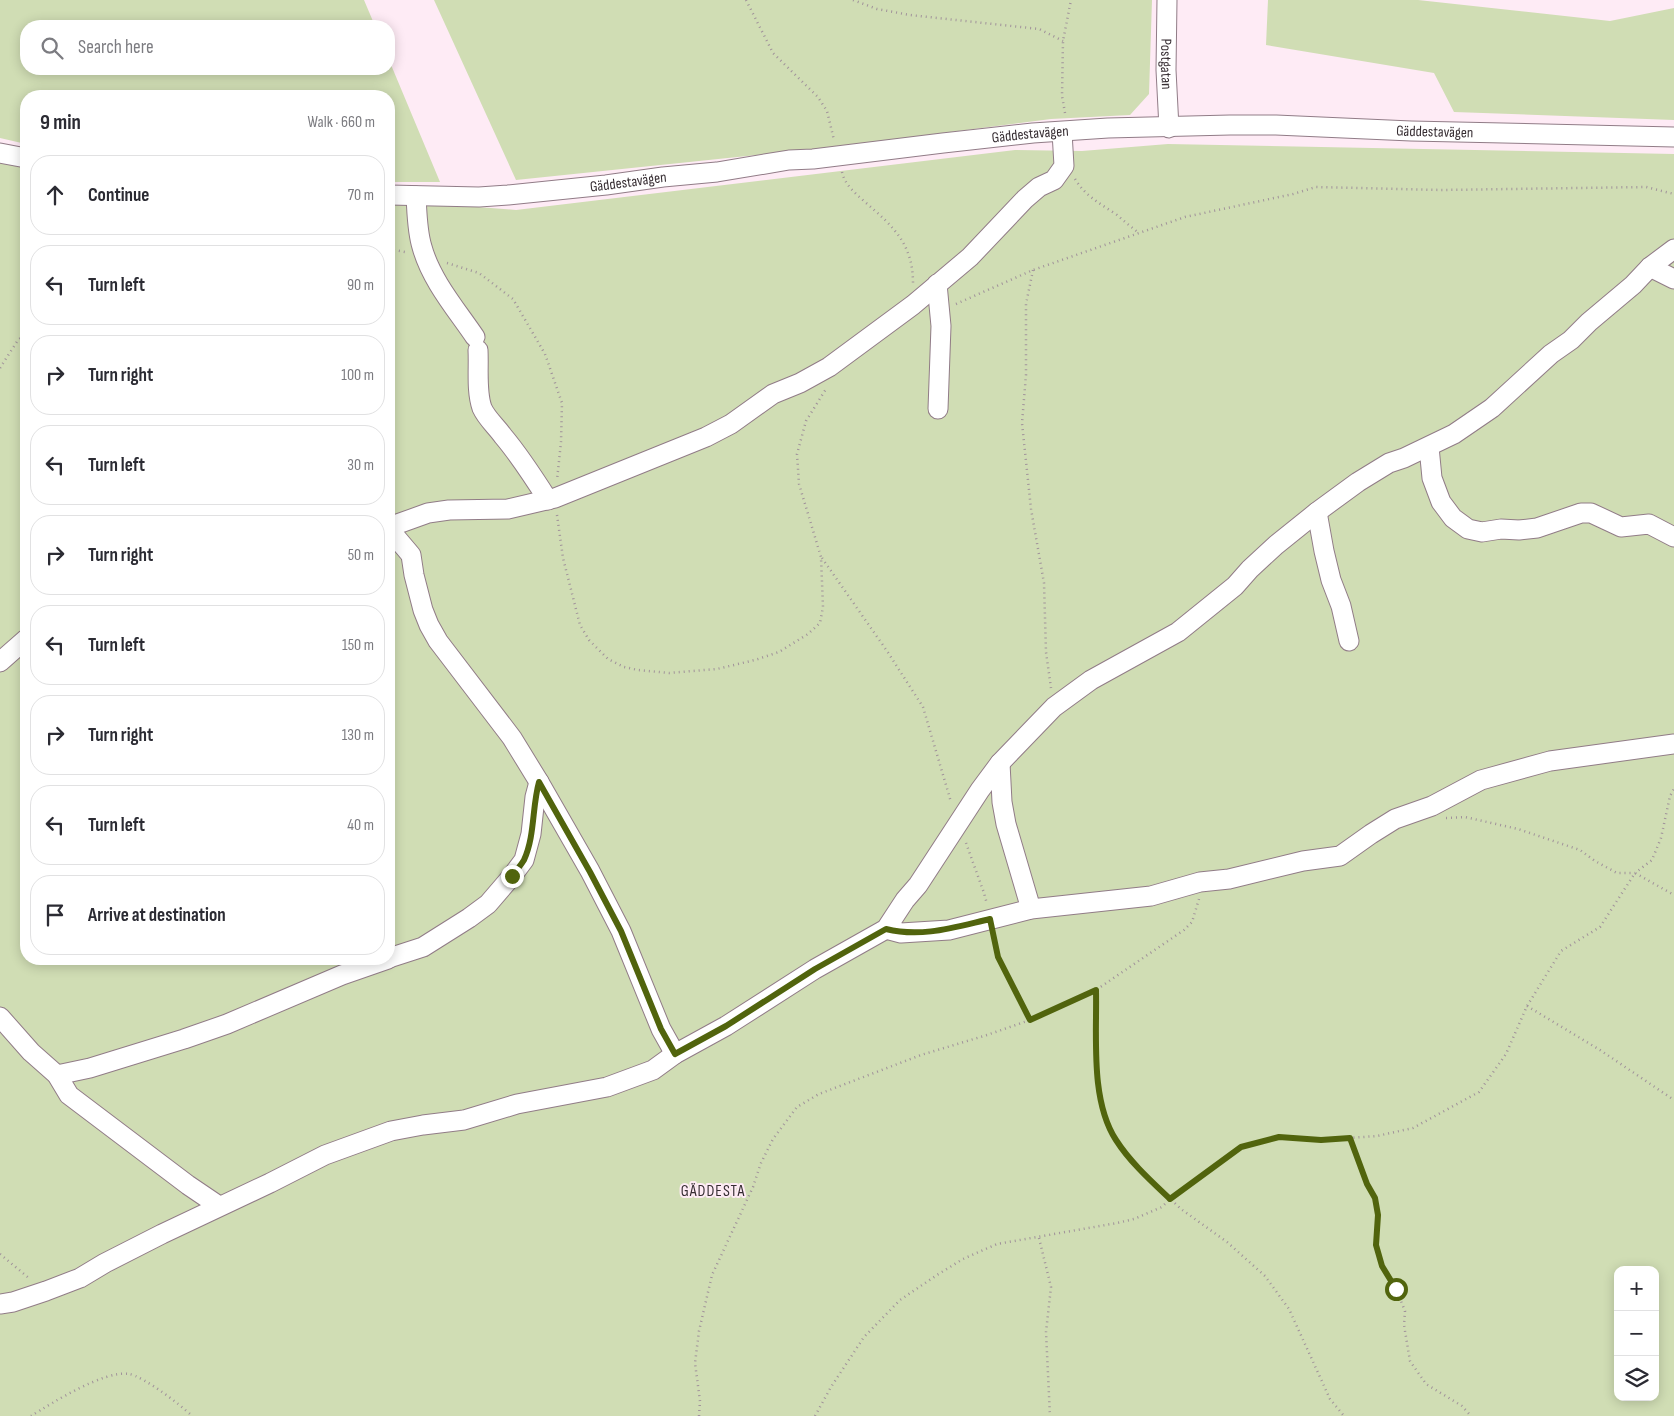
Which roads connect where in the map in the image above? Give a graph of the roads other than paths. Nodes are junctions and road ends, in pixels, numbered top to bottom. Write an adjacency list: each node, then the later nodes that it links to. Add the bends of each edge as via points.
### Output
1 (1167, 0): 2 (street, Postgatan, via 1166,70)
2 (1170, 128): 3 (street, Gäddestavägen); 4 (street, Gäddestavägen, via 1276,125)
3 (1062, 132): 8 (street, Gäddestavägen, via 789,160 717,172 508,195); 12 (street, via 1064,166 1054,180 1025,199 970,257)
4 (1674, 137)
5 (0, 153): 6 (street)
6 (20, 157)
7 (395, 195): 8 (street, Gäddestavägen)
8 (416, 196): 15 (street, via 425,256 477,344 479,385 487,418 509,443)
9 (1674, 249): 10 (street)
10 (1650, 267): 11 (street); 14 (street, via 1492,408)
11 (1674, 279)
12 (937, 284): 13 (street, via 941,326); 15 (street, via 829,367 773,394 731,424 673,452)
13 (938, 409)
14 (1429, 447): 16 (street, via 1388,463); 19 (street, via 1432,478 1441,502 1453,518 1468,529 1482,532 1537,528 1581,513 1591,513 1621,527 1649,524)
15 (548, 500): 17 (street, via 508,509 428,513)
16 (1317, 512): 20 (street, via 1326,561); 24 (street, via 1178,632 1091,680 1054,707)
17 (395, 526)
18 (395, 535): 25 (street, via 411,555 424,610 438,641 512,738)
19 (1674, 537)
20 (1349, 641)
21 (20, 644): 22 (street)
22 (0, 662)
23 (1674, 744): 26 (street, via 1550,761 1480,780 1432,806 1395,820 1340,856 1200,882 1151,896)
24 (1000, 764): 26 (street, via 1006,824); 27 (street)
25 (539, 782): 28 (street, via 524,860 512,876 488,904 469,918 423,947); 31 (street, via 621,931 661,1029)
26 (1031, 909): 27 (street, via 949,930 901,933)
27 (886, 929): 31 (street)
28 (395, 957)
29 (371, 965): 32 (street, via 227,1024 90,1068)
30 (0, 1017): 32 (street)
31 (675, 1054): 33 (street, via 652,1070 607,1087 516,1104 464,1120 390,1131 325,1155)
32 (57, 1075): 33 (street, via 69,1095)
33 (219, 1206): 34 (street, via 80,1278 46,1292)
34 (0, 1304)

